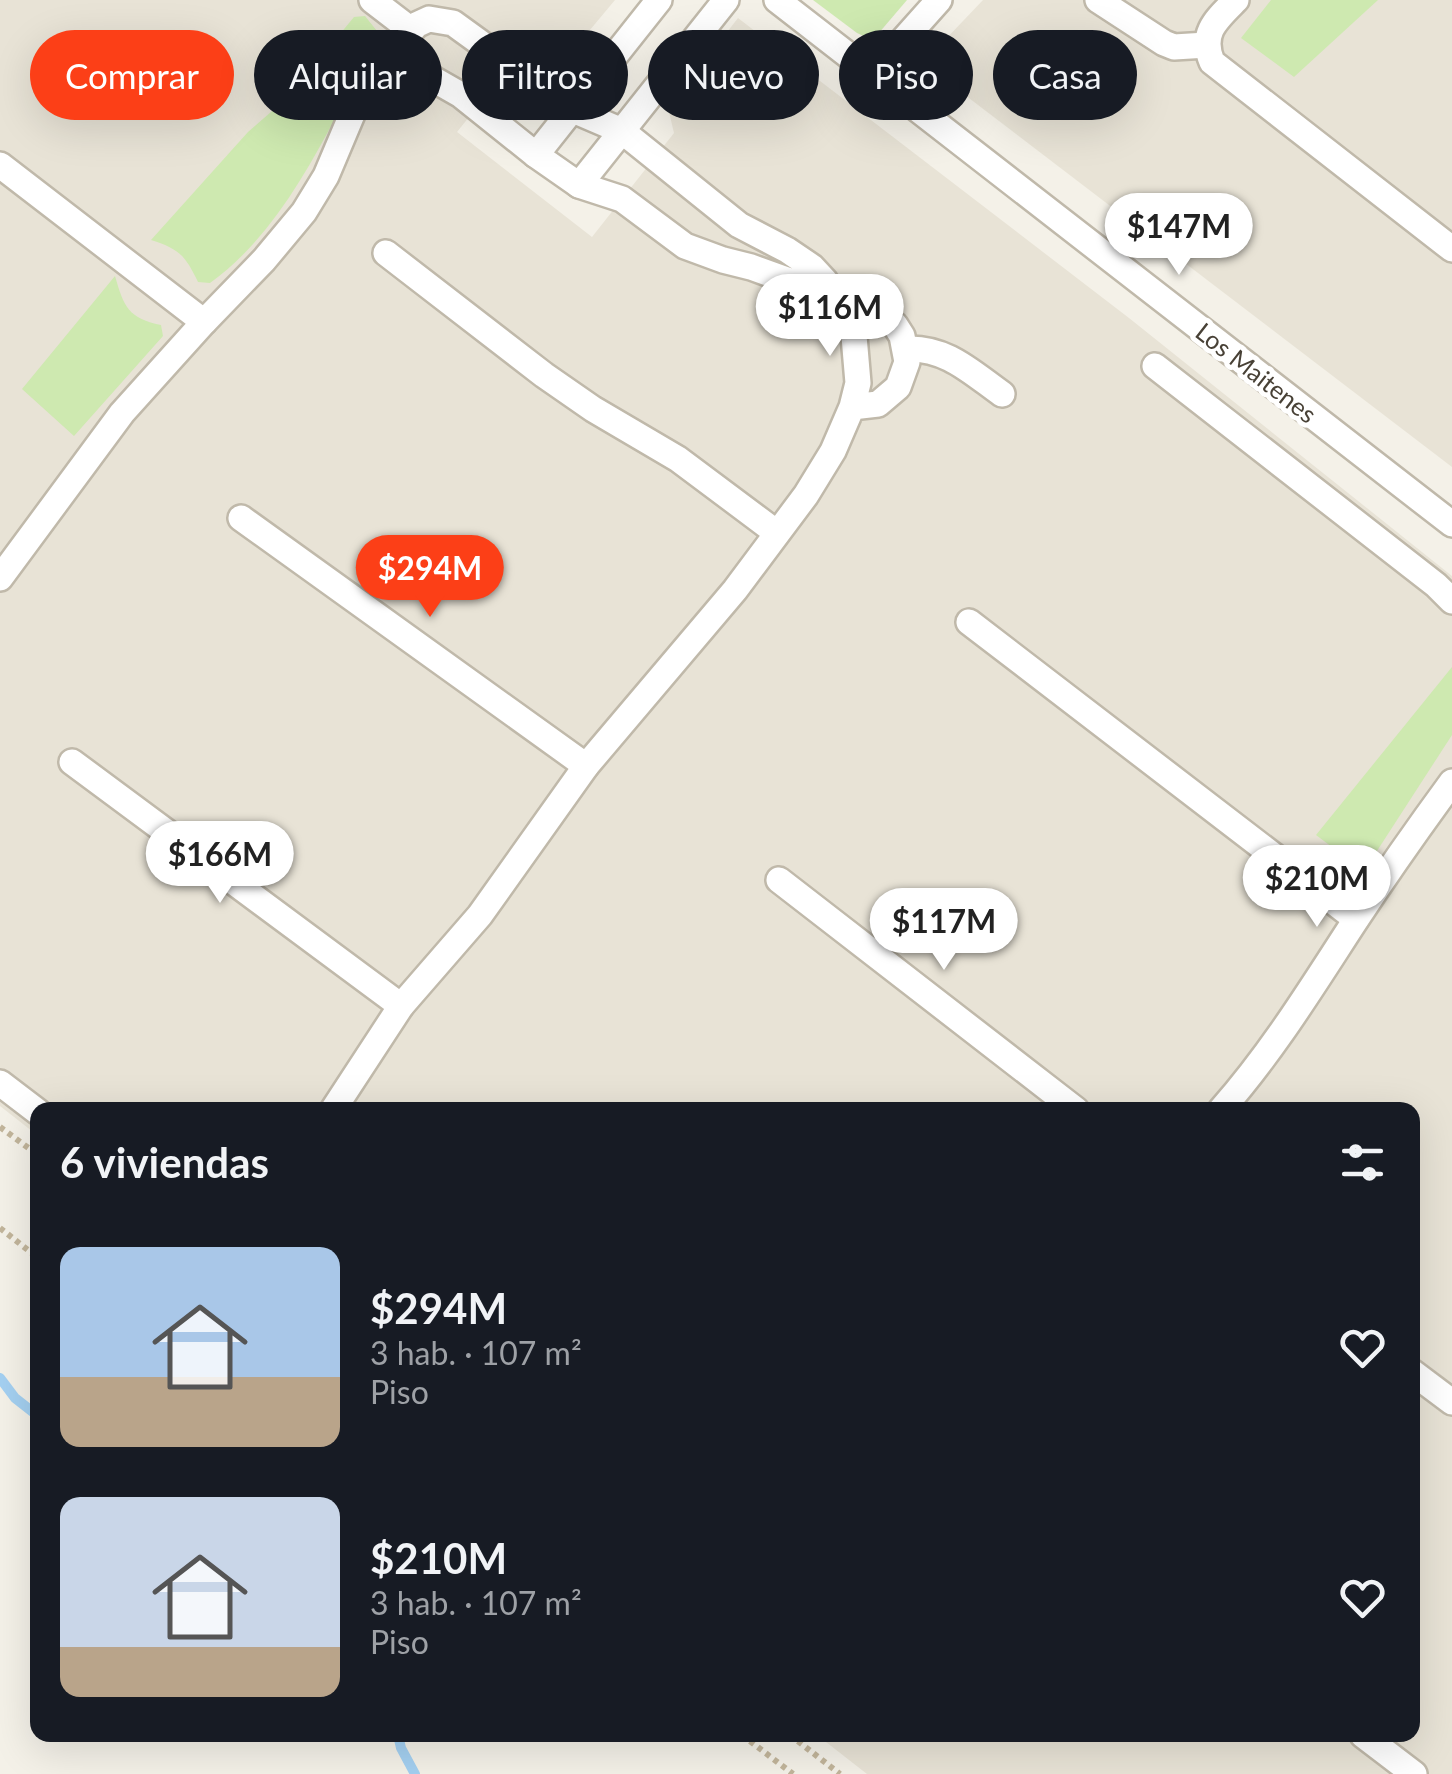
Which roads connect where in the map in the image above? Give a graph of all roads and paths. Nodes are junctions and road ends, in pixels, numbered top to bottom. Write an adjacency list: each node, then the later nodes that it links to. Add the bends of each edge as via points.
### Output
1 (372, 0): 8 (street)
2 (659, 0): 11 (street)
3 (726, 0): 19 (street)
4 (777, 0): 13 (street, Los Maitenes)
5 (939, 0): 9 (street)
6 (1098, 0): 12 (street, via 1164,43)
7 (1236, 0): 12 (street, via 1213,25)
8 (411, 30): 10 (street, via 429,19)
9 (912, 30)
10 (462, 31)
11 (628, 40)
12 (1207, 45): 23 (street, via 1218,68)
13 (839, 49)
14 (442, 84): 20 (street)
15 (349, 120): 26 (street, via 304,212)
16 (565, 120): 20 (street)
17 (596, 120): 19 (street)
18 (930, 120): 32 (street, Los Maitenes)
19 (622, 131): 22 (street); 25 (street, via 739,225 812,267)
20 (536, 155): 22 (street)
21 (0, 165): 26 (street)
22 (579, 185): 25 (street, via 622,199 685,246 787,280)
23 (1452, 249)
24 (386, 253): 33 (street, via 544,375 678,459)
25 (846, 311): 27 (street, via 884,317); 30 (street, via 858,358)
26 (204, 322): 34 (street, via 112,427)
27 (906, 349): 29 (street, via 942,353); 30 (street, via 904,375 890,396)
28 (1154, 366): 35 (street)
29 (1002, 394)
30 (852, 407): 33 (street, via 820,474)
31 (242, 518): 38 (street)
32 (1452, 524)
33 (778, 533): 38 (street)
34 (0, 578)
35 (1452, 601)
36 (969, 622): 41 (street)
37 (72, 762): 42 (street)
38 (586, 766): 42 (street, via 497,893)
39 (1452, 782): 41 (street)
40 (779, 880): 45 (street)
41 (1356, 919): 46 (street, via 1295,1016)
42 (400, 1006): 44 (street)
43 (0, 1083): 47 (street)
44 (337, 1102)
45 (1066, 1102)
46 (1228, 1102)
47 (30, 1106)
48 (0, 1127): 49 (path)
49 (30, 1150)
50 (0, 1228): 51 (path)
51 (30, 1252)
52 (1420, 1378): 53 (street)
53 (1452, 1402)
54 (751, 1742): 57 (path)
55 (799, 1742): 58 (path)
56 (1372, 1742): 59 (street)
57 (793, 1774)
58 (840, 1774)
59 (1414, 1774)

